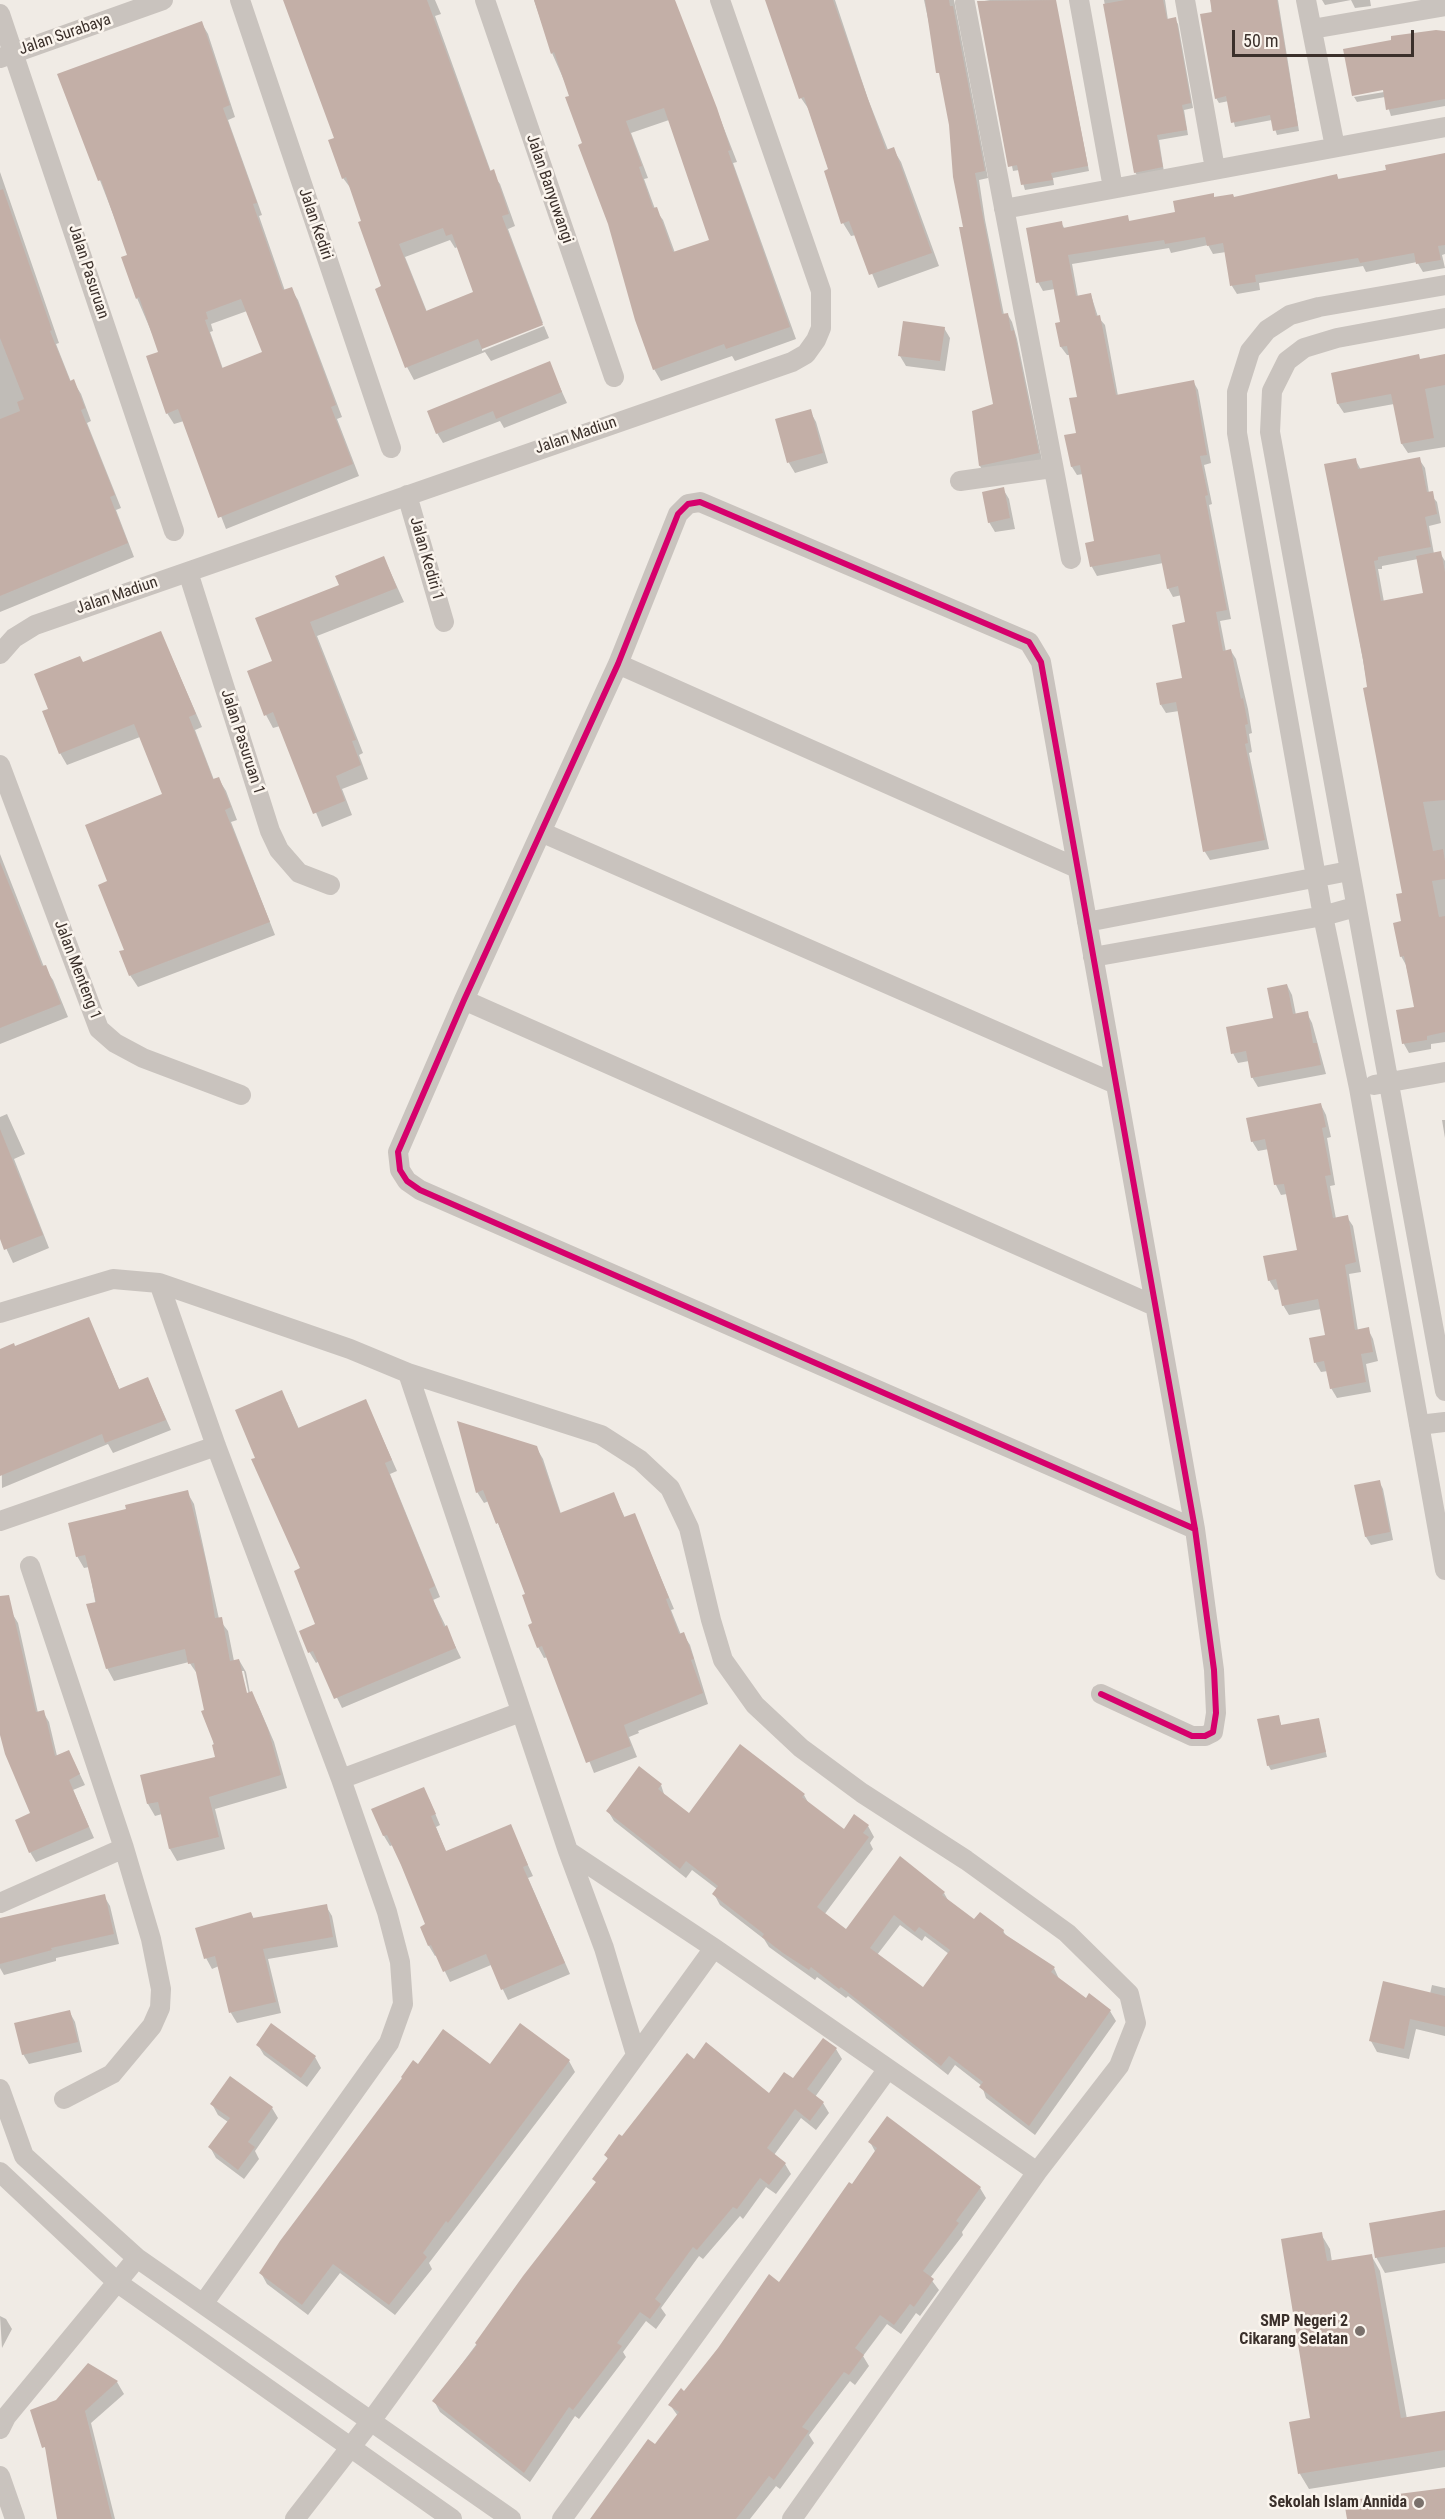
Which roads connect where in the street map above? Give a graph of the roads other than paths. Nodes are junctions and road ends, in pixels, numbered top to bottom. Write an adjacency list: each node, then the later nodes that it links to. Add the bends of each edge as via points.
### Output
1 (163, 0): 12 (street, Jalan Surabaya)
2 (240, 0): 21 (street, Jalan Kediri)
3 (485, 0): 20 (street, Jalan Banyuwangi)
4 (720, 0): 24 (street, Jalan Madiun, via 821,291 823,313 816,340 806,354 792,362)
5 (1079, 0): 16 (street)
6 (1185, 0): 15 (street)
7 (1306, 0): 11 (street)
8 (965, 3): 17 (street)
9 (1445, 6): 11 (street)
10 (0, 14): 12 (street, Jalan Pasuruan)
11 (1312, 29): 14 (street)
12 (7, 55): 25 (street, Jalan Pasuruan)
13 (1445, 127): 14 (street)
14 (1335, 147): 15 (street)
15 (1215, 169): 16 (street)
16 (1113, 188): 17 (street)
17 (1005, 209): 22 (street)
18 (1445, 285): 35 (street, via 1290,315 1267,330 1250,351 1238,392 1237,433)
19 (1445, 318): 34 (street, via 1320,341 1287,361 1272,391 1270,432)
20 (614, 377)
21 (391, 448)
22 (1052, 468): 23 (street); 26 (street)
23 (960, 481)
24 (407, 495): 27 (street, Jalan Madiun); 28 (street, Jalan Kediri 1)
25 (174, 531)
26 (1071, 559)
27 (188, 572): 29 (street, Jalan Madiun, via 35,625 14,638); 36 (street, Jalan Pasuruan 1, via 270,831 279,850 298,873)
28 (444, 622)
29 (0, 654)
30 (618, 664): 32 (street); 33 (street); 33 (street, via 678,514 688,504 700,501 1029,642 1041,662)
31 (0, 765): 46 (street, Jalan Menteng 1, via 99,1029 143,1058)
32 (541, 832): 41 (street); 44 (street)
33 (1077, 867): 39 (street)
34 (1349, 871): 35 (street); 37 (street)
35 (1316, 878): 38 (street); 39 (street)
36 (330, 885)
37 (1355, 907): 38 (street); 43 (street)
38 (1323, 916): 40 (street); 45 (street)
39 (1087, 922): 40 (street)
40 (1093, 957): 44 (street)
41 (464, 1000): 48 (street); 56 (street, via 398,1152 400,1170 407,1181)
42 (1445, 1072): 43 (street)
43 (1387, 1082): 45 (street); 51 (street)
44 (1116, 1084): 48 (street)
45 (1359, 1088): 53 (street)
46 (241, 1095)
47 (159, 1283): 49 (street, via 113,1279); 50 (street); 54 (street)
48 (1155, 1306): 56 (street)
49 (0, 1313)
50 (408, 1373): 60 (street); 73 (street, via 601,1435 640,1460 670,1488 689,1528 723,1660 755,1705 801,1748 862,1793 966,1860 1067,1933 1129,1994 1136,2023 1119,2066)
51 (1445, 1391)
52 (1445, 1422): 53 (street)
53 (1419, 1425): 58 (street)
54 (216, 1446): 55 (street); 61 (street)
55 (0, 1521)
56 (1195, 1529): 59 (street, via 1214,1670 1213,1732 1192,1736)
57 (30, 1566): 62 (street)
58 (1445, 1569)
59 (1101, 1694)
60 (521, 1712): 61 (street); 63 (street)
61 (341, 1779): 76 (street, via 387,1912 400,1962 403,2004 389,2043)
62 (124, 1848): 64 (street); 69 (street, via 151,1939 161,1989 160,2008 152,2026 112,2074)
63 (568, 1851): 65 (street); 66 (street, via 607,1957)
64 (0, 1903)
65 (714, 1948): 66 (street); 67 (street)
66 (636, 2055): 77 (street)
67 (887, 2070): 73 (street); 85 (street)
68 (0, 2089): 70 (street)
69 (64, 2099)
70 (6, 2125): 71 (street)
71 (24, 2156): 72 (street); 74 (street)
72 (0, 2170): 75 (street)
73 (1037, 2172): 86 (street)
74 (137, 2258): 75 (street); 76 (street)
75 (118, 2283): 78 (street); 79 (street)
76 (203, 2304): 77 (street)
77 (371, 2421): 79 (street); 84 (street)
78 (0, 2429)
79 (351, 2448): 82 (street); 83 (street)
80 (0, 2476): 81 (street)
81 (15, 2519)
82 (295, 2519)
83 (452, 2519)
84 (511, 2519)
85 (561, 2519)
86 (792, 2519)

